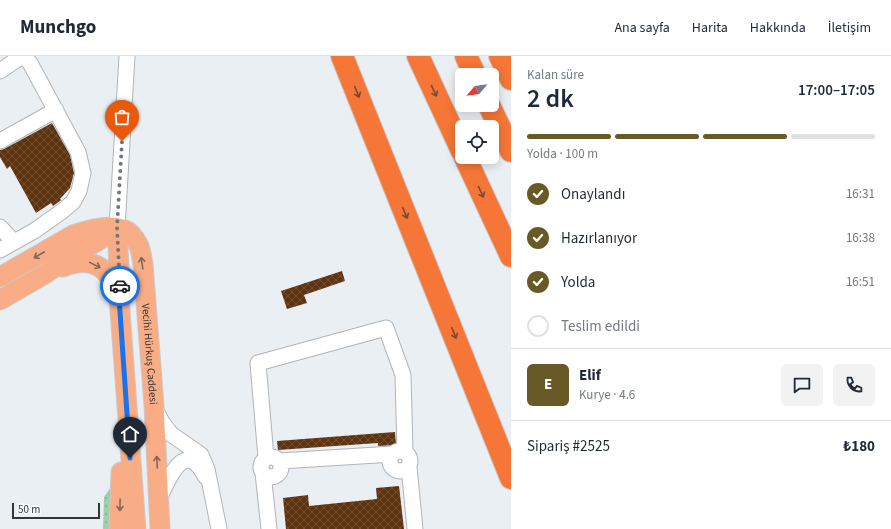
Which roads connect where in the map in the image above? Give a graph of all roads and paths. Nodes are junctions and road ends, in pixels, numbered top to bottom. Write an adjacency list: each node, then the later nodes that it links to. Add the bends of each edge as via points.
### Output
1 (23, 56): 8 (lane); 10 (lane, via 30,63)
2 (127, 56): 17 (lane)
3 (342, 56): 29 (highway, one-way to 29)
4 (418, 56): 12 (highway, one-way to 12)
5 (466, 56): 7 (highway)
6 (500, 56): 9 (highway)
7 (472, 68)
8 (0, 71)
9 (511, 79)
10 (56, 110): 13 (lane); 18 (lane, via 78,152 83,173 79,191 73,202 61,212)
11 (492, 112): 14 (highway)
12 (455, 136)
13 (0, 141)
14 (511, 151)
15 (468, 164): 20 (highway, one-way to 20)
16 (0, 227): 18 (lane)
17 (117, 228): 21 (main road); 22 (main road, one-way to 22, via 84,230); 23 (main road); 25 (main road, Vecihi Hürkuş Caddesi, one-way to 17, via 140,247 125,230)
18 (14, 242): 19 (lane)
19 (0, 250)
20 (511, 256)
21 (45, 274): 23 (main road, one-way to 23, via 70,264 90,262 106,271 115,283); 24 (main road)
22 (0, 277)
23 (119, 297): 26 (main road)
24 (0, 300)
25 (154, 406): 30 (lane, via 171,434 201,455); 31 (main road, Vecihi Hürkuş Caddesi, one-way to 25)
26 (127, 411): 32 (main road, one-way to 32, via 121,457); 33 (main road)
27 (399, 453): 28 (lane); 28 (lane, via 404,375 386,328 258,363); 37 (lane, via 390,464 394,470 401,472 409,468)
28 (273, 459): 36 (lane, via 262,463 261,470)
29 (511, 478)
30 (210, 485): 31 (lane, via 196,464 183,461 172,471); 35 (lane)
31 (158, 499): 34 (main road, Vecihi Hürkuş Caddesi)
32 (119, 529)
33 (136, 529)
34 (160, 529)
35 (219, 529)
36 (269, 529)
37 (415, 529)

